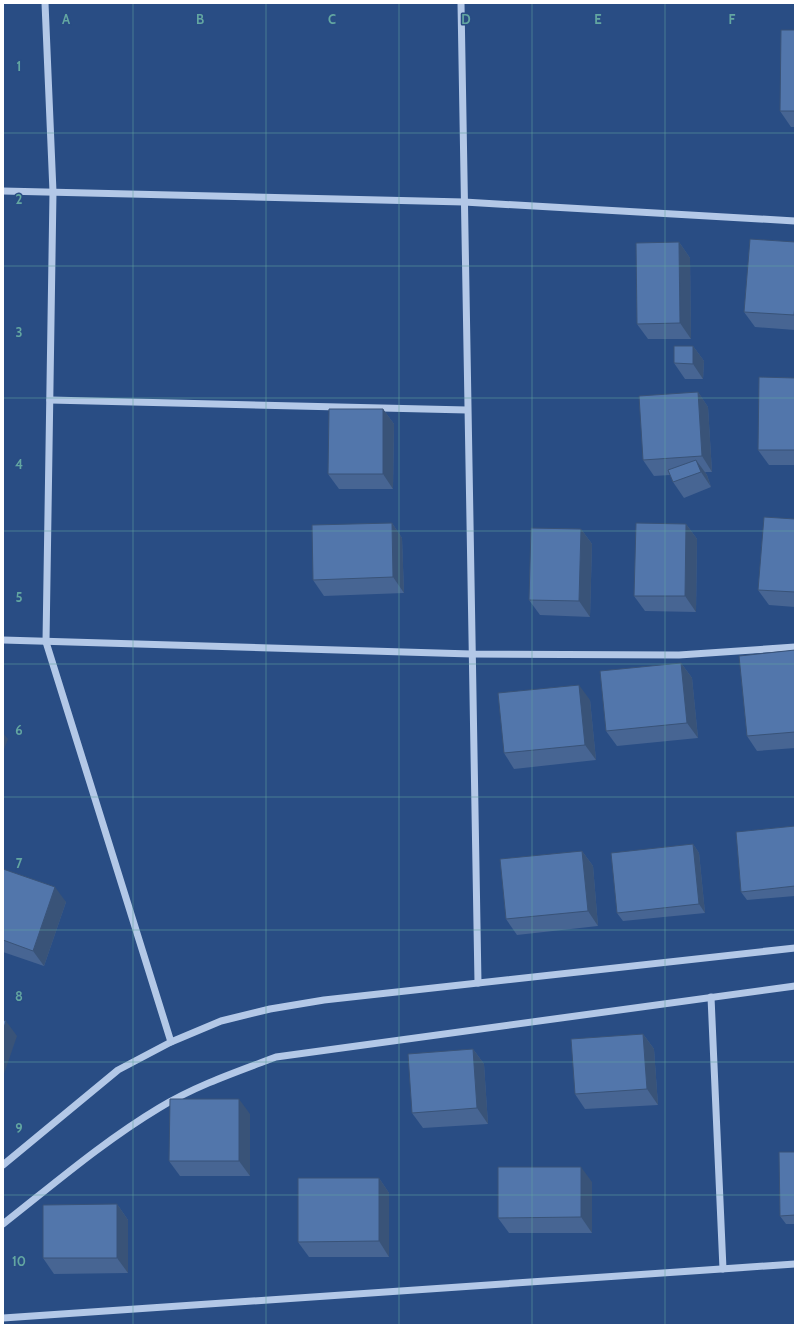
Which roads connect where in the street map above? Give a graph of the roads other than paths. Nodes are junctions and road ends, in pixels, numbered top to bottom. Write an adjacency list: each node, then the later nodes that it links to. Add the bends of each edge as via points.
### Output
1 (45, 3): 4 (street)
2 (461, 3): 5 (street)
3 (3, 190): 4 (street)
4 (53, 192): 5 (street); 7 (street)
5 (464, 202): 6 (street); 8 (street)
6 (795, 221)
7 (50, 400): 8 (street); 10 (street)
8 (467, 410): 12 (street)
9 (3, 640): 10 (street)
10 (46, 642): 12 (street); 17 (street)
11 (795, 648): 12 (street, via 679,655)
12 (471, 654): 14 (street)
13 (795, 948): 14 (street)
14 (478, 983): 17 (street, via 324,1000 270,1009 221,1021)
15 (795, 986): 16 (street)
16 (711, 997): 19 (street, via 276,1057 208,1082 160,1107 115,1137); 21 (street)
17 (171, 1042): 18 (street, via 118,1070)
18 (3, 1165)
19 (3, 1224)
20 (795, 1264): 21 (street)
21 (723, 1269): 22 (street)
22 (3, 1318)

